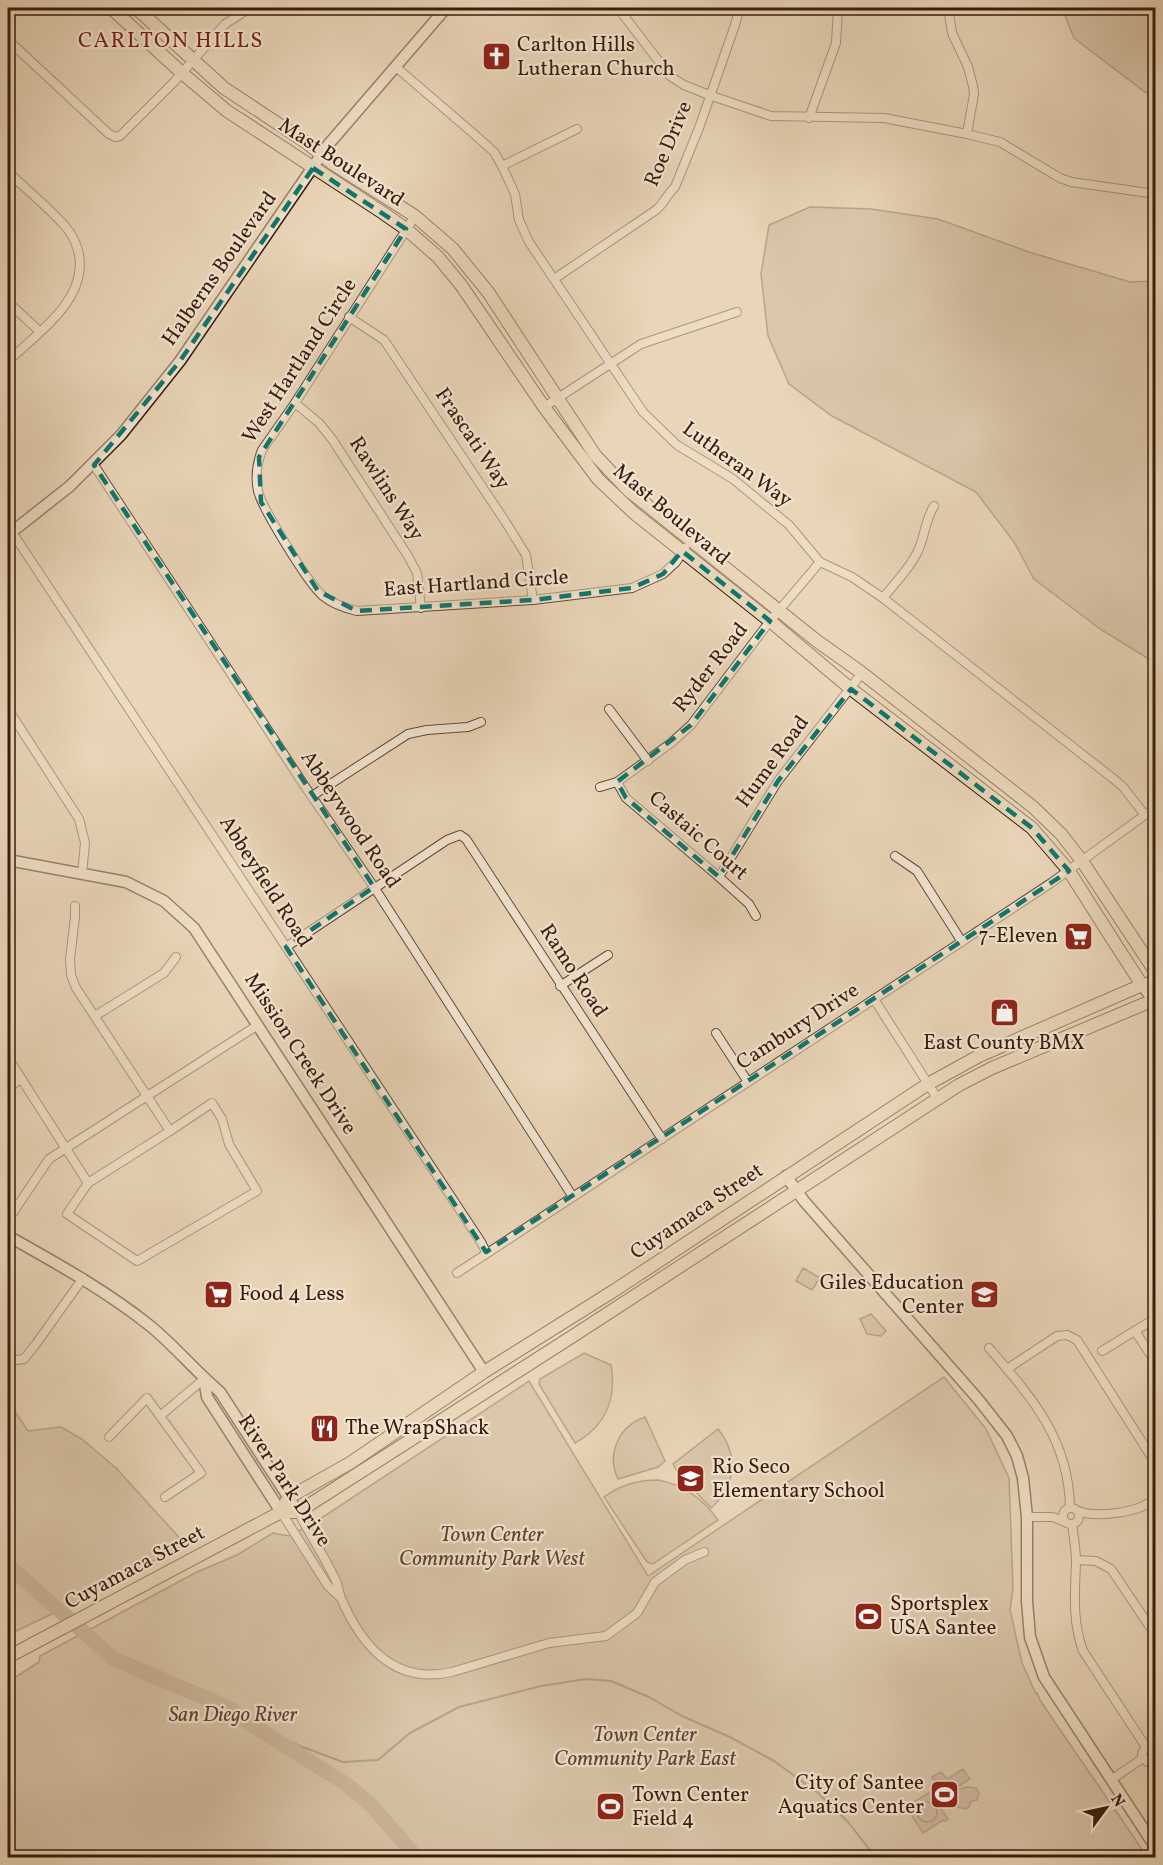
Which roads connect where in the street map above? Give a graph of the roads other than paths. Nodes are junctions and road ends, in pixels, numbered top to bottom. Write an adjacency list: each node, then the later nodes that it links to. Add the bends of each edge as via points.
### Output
1 (111, 8): 12 (main road, Mast Boulevard)
2 (136, 8): 10 (main road, Mast Boulevard)
3 (250, 8): 10 (street, via 225,24)
4 (446, 8): 11 (street, Halberns Boulevard)
5 (618, 8): 13 (street, via 670,76)
6 (737, 8): 13 (street, Roe Drive, via 735,25)
7 (838, 8): 14 (street, via 836,43)
8 (948, 8): 16 (street, via 952,33 973,86)
9 (8, 40): 12 (street, via 115,137)
10 (192, 59): 12 (street); 17 (main road, Mast Boulevard, via 224,88)
11 (396, 67): 17 (street, Halberns Boulevard); 18 (street, Lutheran Way, via 494,152)
12 (182, 73): 19 (main road, Mast Boulevard, via 227,111)
13 (709, 95): 14 (street, via 771,116); 24 (street, Roe Drive, via 675,187 662,205)
14 (809, 118): 16 (street, via 884,118)
15 (577, 129): 18 (street)
16 (967, 134): 21 (street, via 1000,142 1071,183)
17 (322, 155): 19 (street, Halberns Boulevard); 22 (main road, Mast Boulevard)
18 (502, 166): 24 (street, Lutheran Way, via 529,242)
19 (313, 168): 23 (main road, Mast Boulevard); 34 (street, Halberns Boulevard, via 180,361)
20 (8, 172): 28 (street, via 66,226 78,253 78,278 68,302)
21 (1155, 194)
22 (415, 216): 23 (street, West Hartland Circle); 31 (main road, Mast Boulevard, via 471,269)
23 (406, 229): 27 (street, West Hartland Circle); 33 (main road, Mast Boulevard, via 438,257 461,285)
24 (554, 279): 30 (street, Lutheran Way)
25 (8, 303): 28 (street)
26 (737, 312): 30 (street, via 641,344)
27 (350, 317): 32 (street, West Hartland Circle); 42 (street, Frascati Way, via 384,340 505,521 526,555)
28 (39, 331): 29 (street)
29 (8, 361)
30 (610, 364): 31 (street); 40 (street, Lutheran Way, via 660,430 733,479 789,525)
31 (558, 398): 33 (street); 38 (main road, Mast Boulevard, via 595,455 628,490)
32 (295, 403): 37 (street, West Hartland Circle, via 262,450 257,471 261,502); 43 (street, Rawlins Way, via 332,439 408,556 417,573)
33 (544, 407): 39 (main road, Mast Boulevard, via 598,479)
34 (94, 465): 36 (street, Halberns Boulevard); 54 (street, Abbeywood Road)
35 (934, 506): 41 (street, via 918,550)
36 (10, 533): 67 (street, Abbeyfield Road)
37 (280, 533): 43 (street, East Hartland Circle, via 316,589 331,602 357,611)
38 (692, 540): 39 (street, East Hartland Circle); 44 (main road, Mast Boulevard)
39 (682, 551): 42 (street, East Hartland Circle, via 663,574 633,588); 45 (main road, Mast Boulevard)
40 (820, 562): 41 (street, Lutheran Way); 44 (street, Ryder Road)
41 (883, 598): 56 (street, Lutheran Way, via 1123,787)
42 (533, 600): 43 (street, East Hartland Circle)
43 (421, 608)
44 (779, 610): 45 (street, Ryder Road); 46 (main road, Mast Boulevard)
45 (770, 621): 47 (main road, Mast Boulevard); 51 (street, Ryder Road, via 691,724)
46 (862, 673): 47 (street, Hume Road); 59 (main road, Mast Boulevard, via 1033,807)
47 (851, 689): 60 (main road, Mast Boulevard, via 1024,822); 62 (street, Hume Road, via 778,781)
48 (8, 709): 61 (street, via 79,819 85,843)
49 (609, 710): 51 (street)
50 (481, 722): 54 (street, via 408,734)
51 (648, 761): 52 (street, Ryder Road)
52 (616, 782): 53 (street, Ryder Road); 62 (street, Castaic Court, via 626,798)
53 (600, 787)
54 (312, 796): 63 (street, Abbeywood Road)
55 (1155, 807): 56 (street, Cambury Drive)
56 (1144, 814): 59 (street, Cambury Drive)
57 (895, 856): 66 (street, via 917,871)
58 (8, 860): 61 (street, Mission Creek Drive)
59 (1082, 861): 60 (street, Cambury Drive); 70 (main road, Mast Boulevard)
60 (1069, 871): 66 (street, Cambury Drive); 72 (main road, Mast Boulevard)
61 (82, 874): 77 (street, Mission Creek Drive, via 126,882 175,909 202,938)
62 (719, 877): 65 (street, Castaic Court, via 749,904)
63 (374, 887): 67 (street); 73 (street, Ramo Road, via 460,835); 92 (street, Abbeywood Road)
64 (75, 906): 76 (street, via 71,975)
65 (756, 916)
66 (963, 942): 74 (street, Cambury Drive)
67 (286, 947): 95 (street, Abbeyfield Road)
68 (608, 955): 73 (street)
69 (176, 957): 76 (street, via 164,973)
70 (1155, 973)
71 (1155, 980): 72 (street, Cuyamaca Street)
72 (1142, 985): 75 (street, Mast Boulevard); 82 (main road, Cuyamaca Street, via 979,1056)
73 (560, 986): 87 (street, Ramo Road)
74 (874, 999): 81 (street, Cambury Drive); 82 (street)
75 (1155, 1001): 85 (main road, Cuyamaca Street, via 992,1068)
76 (95, 1016): 84 (street)
77 (258, 1025): 84 (street); 107 (street, Mission Creek Drive)
78 (716, 1033): 81 (street)
79 (8, 1058): 80 (street)
80 (21, 1078): 83 (street); 88 (street)
81 (748, 1082): 87 (street, Cambury Drive)
82 (928, 1084): 85 (street); 89 (main road, Cuyamaca Street)
83 (8, 1089)
84 (148, 1096): 86 (street); 88 (street)
85 (937, 1098): 91 (main road, Cuyamaca Street)
86 (170, 1131): 90 (street); 90 (street, via 212,1103 257,1191 137,1261 67,1214)
87 (662, 1139): 92 (street, Cambury Drive)
88 (66, 1147): 90 (street); 93 (street, via 49,1159)
89 (786, 1176): 91 (street); 98 (main road, Cuyamaca Street)
90 (88, 1183)
91 (796, 1190): 100 (main road, Cuyamaca Street); 120 (street, via 1007,1436 1023,1478)
92 (573, 1197): 95 (street, Cambury Drive)
93 (8, 1220)
94 (8, 1236): 97 (street, River Park Drive)
95 (486, 1252): 96 (street, Cambury Drive)
96 (457, 1273)
97 (83, 1278): 104 (street, via 24,1359); 108 (street, River Park Drive, via 162,1336)
98 (579, 1313): 100 (main road); 107 (main road, Cuyamaca Street)
99 (1155, 1318): 101 (street)
100 (588, 1327): 117 (main road, Cuyamaca Street)
101 (1135, 1331): 103 (street); 105 (street)
102 (989, 1348): 106 (street)
103 (1102, 1352)
104 (8, 1361)
105 (1155, 1363)
106 (1007, 1369): 111 (street, via 1057,1336 1077,1340); 115 (street, via 1044,1416 1059,1444)
107 (484, 1372): 113 (main road, Cuyamaca Street, via 350,1463)
108 (204, 1379): 109 (street); 113 (street, River Park Drive, via 220,1392); 116 (street, River Park Drive, via 207,1397)
109 (160, 1416): 110 (street, via 147,1398); 112 (street, via 201,1473)
110 (109, 1437)
111 (1155, 1464)
112 (165, 1497)
113 (288, 1498): 116 (main road); 117 (street, River Park Drive)
114 (1154, 1502): 118 (street, via 1130,1511)
115 (1071, 1510): 118 (street); 119 (street); 121 (street); 121 (street, via 1063,1515)
116 (281, 1512): 117 (main road, Cuyamaca Street); 124 (street, River Park Drive, via 328,1586); 126 (main road, Cuyamaca Street)
117 (298, 1512): 124 (street, River Park Drive, via 336,1581)
118 (1087, 1515): 121 (street)
119 (1053, 1516): 120 (street); 121 (street)
120 (1026, 1517): 131 (street, via 1030,1637 1044,1677)
121 (1072, 1523): 123 (street)
122 (705, 1552): 124 (street, River Park Drive, via 685,1560 655,1582 637,1613 606,1636 549,1643 439,1675 401,1670 384,1660 361,1634)
123 (1076, 1560): 125 (street, via 1096,1561 1111,1569); 128 (street, via 1073,1595 1083,1650)
124 (341, 1598)
125 (1155, 1636)
126 (8, 1657)
127 (1155, 1746): 128 (street)
128 (1146, 1747): 129 (street)
129 (1143, 1758): 130 (street); 131 (street)
130 (1155, 1761)
131 (1111, 1780): 132 (street)
132 (1155, 1848)

